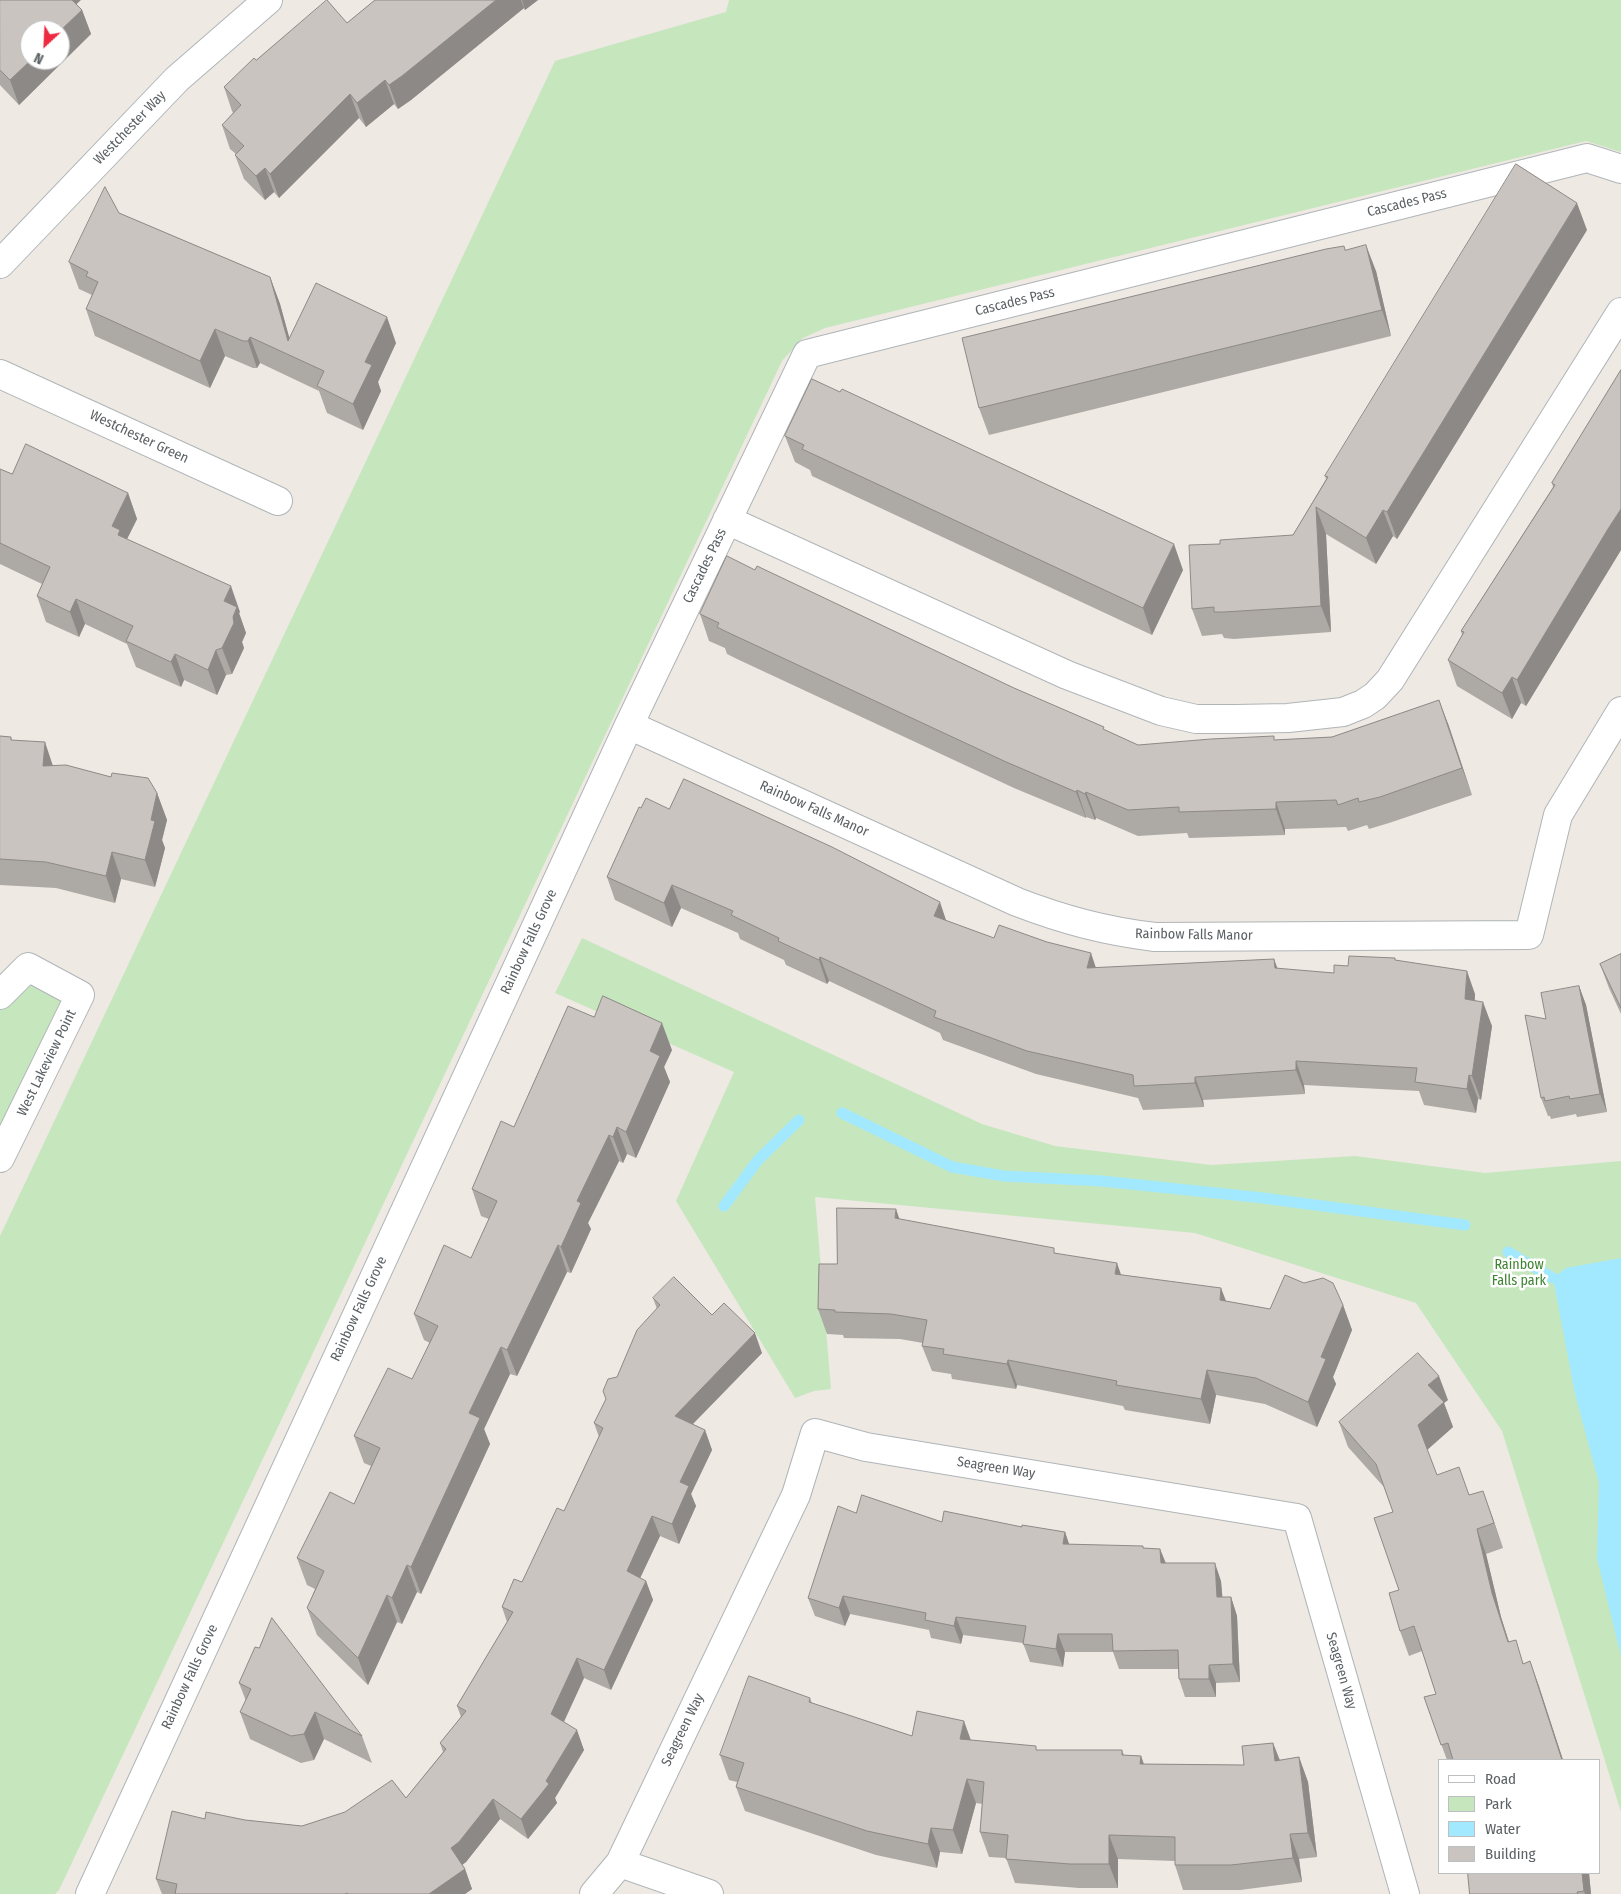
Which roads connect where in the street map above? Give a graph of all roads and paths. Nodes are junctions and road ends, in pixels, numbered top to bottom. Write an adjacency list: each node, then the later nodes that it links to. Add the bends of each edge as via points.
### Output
1 (268, 0): 3 (street, Westchester Way, via 177,79)
2 (1621, 169): 7 (street, Cascades Pass, via 1587,158 806,354)
3 (0, 264)
4 (1621, 312): 7 (street, via 1390,680 1375,696 1343,712 1288,718 1196,719 1161,711 1067,674)
5 (0, 374): 6 (street, Westchester Green)
6 (278, 501)
7 (727, 520): 9 (street, Cascades Pass)
8 (1621, 711): 9 (street, Rainbow Falls Manor, via 1558,816 1529,935 1156,937 1108,931 1062,919 1017,902)
9 (629, 725): 13 (street, Rainbow Falls Grove)
10 (0, 995): 11 (street, West Lakeview Point, via 28,967 80,996)
11 (0, 1158)
12 (620, 1863): 14 (street, Seagreen Way); 15 (street); 16 (street, Seagreen Way, via 796,1495 815,1433 866,1447 1297,1518)
13 (90, 1894)
14 (594, 1894)
15 (709, 1894)
16 (1405, 1894)

